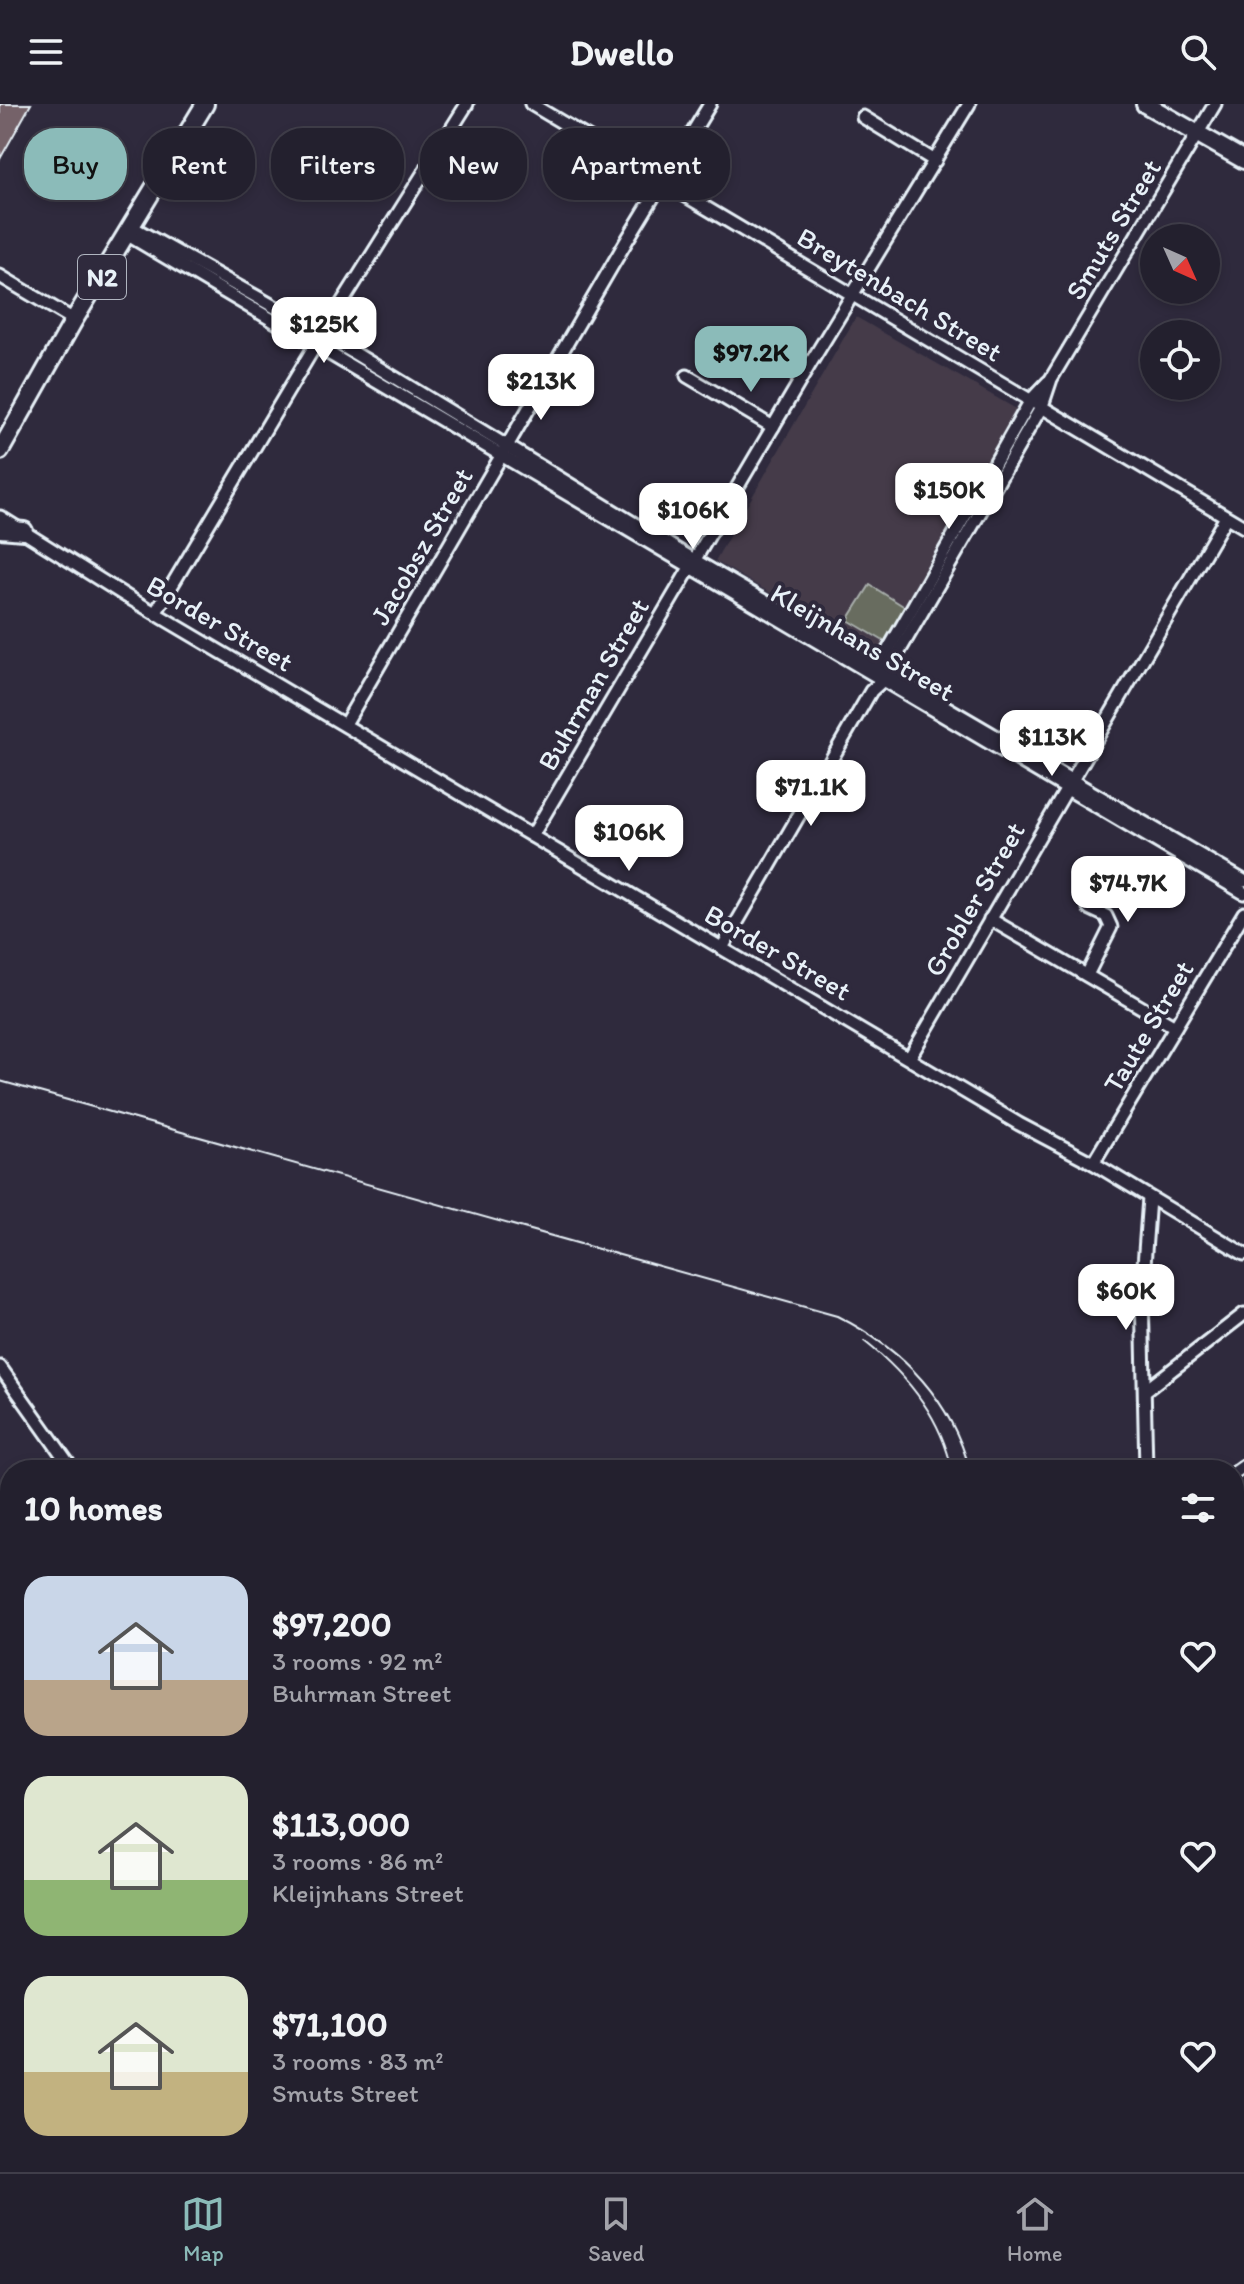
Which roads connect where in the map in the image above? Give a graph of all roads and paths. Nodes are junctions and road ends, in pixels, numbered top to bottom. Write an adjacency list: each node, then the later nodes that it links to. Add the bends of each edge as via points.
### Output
1 (205, 104): 16 (highway, N2)
2 (467, 104): 20 (street)
3 (531, 104): 9 (street, Breytenbach Street)
4 (710, 104): 10 (street, Jacobsz Street)
5 (969, 104): 13 (street, Buhrman Street)
6 (1145, 104): 11 (highway)
7 (1215, 104): 11 (street, Smuts Street)
8 (863, 117): 13 (street)
9 (572, 128)
10 (695, 128)
11 (1198, 134): 12 (highway); 22 (street, Smuts Street)
12 (1244, 160)
13 (935, 161): 18 (street, Buhrman Street)
14 (652, 200): 25 (street, Jacobsz Street)
15 (695, 200): 18 (street, Breytenbach Street)
16 (130, 231): 19 (highway, N2); 20 (street, Kleijnhans Street)
17 (0, 276): 19 (street)
18 (853, 295): 22 (street, Breytenbach Street); 23 (street, Buhrman Street)
19 (74, 320): 24 (highway, N2)
20 (319, 339): 25 (street, Kleijnhans Street); 32 (street)
21 (687, 376): 23 (street)
22 (1036, 403): 27 (street, Breytenbach Street); 33 (street, Smuts Street)
23 (773, 427): 31 (street, Buhrman Street)
24 (0, 451)
25 (504, 451): 31 (street, Kleijnhans Street); 34 (street, Jacobsz Street)
26 (0, 517): 30 (street, Border Street)
27 (1226, 517): 28 (street, Breytenbach Street); 35 (street, Grobler Street)
28 (1244, 527)
29 (0, 529): 30 (highway)
30 (24, 531): 32 (street, Border Street)
31 (691, 564): 33 (street, Kleijnhans Street); 36 (street, Buhrman Street)
32 (156, 612): 34 (street, Border Street)
33 (880, 674): 35 (street, Kleijnhans Street); 42 (street, Smuts Street)
34 (345, 724): 36 (street, Border Street)
35 (1069, 785): 37 (street, Kleijnhans Street); 38 (street, Kleijnhans Street); 41 (street, Grobler Street)
36 (532, 836): 42 (street, Border Street)
37 (1244, 881)
38 (1244, 893)
39 (1089, 908): 43 (street, via 1106,916 1111,927)
40 (1244, 913): 44 (street, Taute Street)
41 (990, 919): 43 (street); 45 (street, Grobler Street)
42 (722, 948): 45 (street, Border Street)
43 (1087, 975): 44 (street)
44 (1175, 1027): 46 (street, Taute Street)
45 (910, 1057): 46 (street, Border Street)
46 (1093, 1163): 47 (street, Border Street)
47 (1149, 1198): 48 (street, Border Street); 51 (street, via 1142,1292)
48 (1244, 1254)
49 (1244, 1314): 51 (street)
50 (0, 1367): 52 (street)
51 (1146, 1390): 53 (street)
52 (66, 1460)
53 (1146, 1460)

